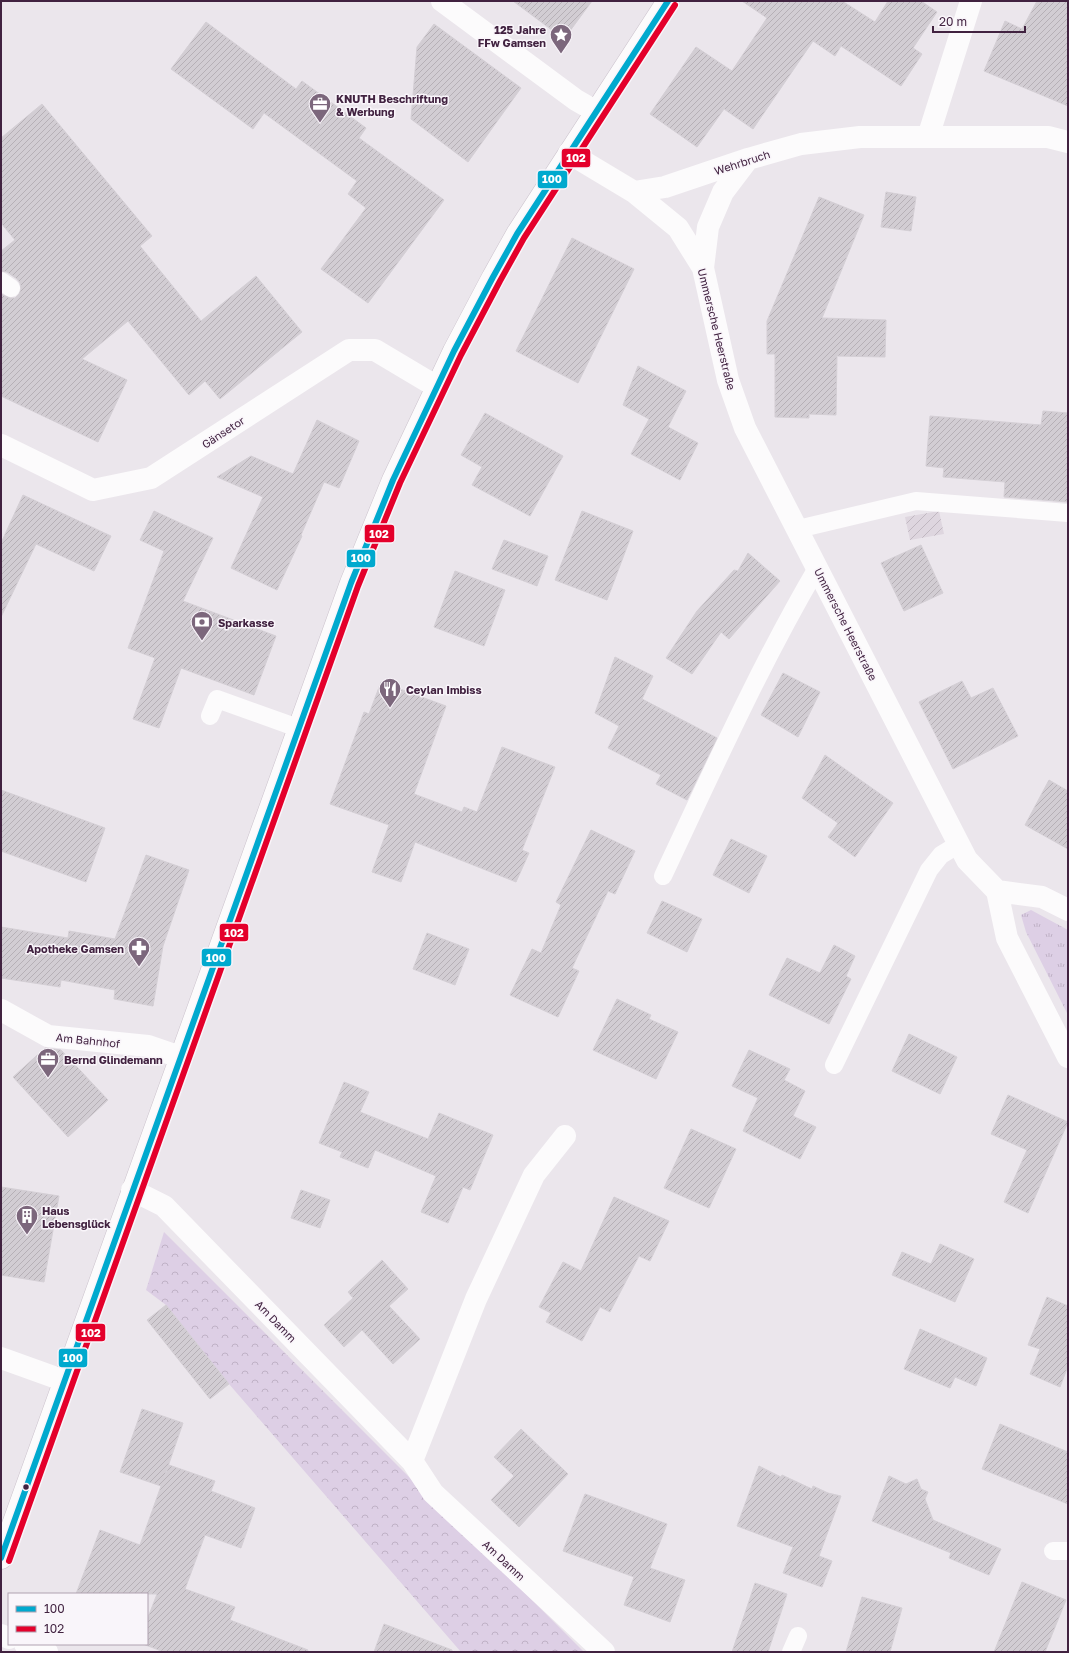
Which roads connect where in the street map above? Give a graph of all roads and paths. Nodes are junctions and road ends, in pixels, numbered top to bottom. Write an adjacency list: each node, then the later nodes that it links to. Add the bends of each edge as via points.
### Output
1 (442, 1): 4 (street, via 576,100)
2 (668, 1): 4 (street)
3 (971, 1): 5 (street)
4 (597, 112): 7 (street)
5 (928, 137): 6 (street, Wehrbruch, via 1048,137); 8 (street, Wehrbruch, via 860,137 801,144)
6 (1068, 142)
7 (568, 153): 9 (street); 11 (street, via 514,240)
8 (748, 158): 9 (street, Wehrbruch, via 665,187); 10 (street, via 723,192 708,227)
9 (634, 192): 10 (street, Ummersche Heerstraße, via 678,228)
10 (703, 268): 14 (street, Ummersche Heerstraße, via 728,380 744,428)
11 (437, 387): 12 (street, Gänsetor, via 375,350 349,350 151,478 93,490); 17 (street, via 393,480 354,576)
12 (1, 444)
13 (1068, 513): 14 (lane, via 916,501)
14 (798, 529): 15 (street, Ummersche Heerstraße)
15 (817, 568): 18 (street, Ummersche Heerstraße); 19 (lane, via 760,670)
16 (210, 716): 17 (lane, via 216,699)
17 (298, 728): 23 (street)
18 (959, 844): 20 (street, Ummersche Heerstraße, via 967,860); 25 (lane, via 941,855 929,870)
19 (663, 876)
20 (997, 891): 21 (street, via 1042,897); 24 (street, via 1007,938)
21 (1068, 910)
22 (1, 1010): 23 (street, Am Bahnhof, via 48,1036 148,1046)
23 (180, 1057): 27 (street)
24 (1068, 1057)
25 (834, 1065)
26 (565, 1136): 30 (street, via 534,1175 476,1299)
27 (132, 1190): 29 (street); 30 (street, Am Damm, via 164,1206)
28 (1, 1358): 29 (street)
29 (65, 1381): 31 (street)
30 (412, 1461): 34 (street, Am Damm, via 433,1494)
31 (1, 1558)
32 (28, 1645): 33 (street)
33 (46, 1652)
34 (604, 1652)

